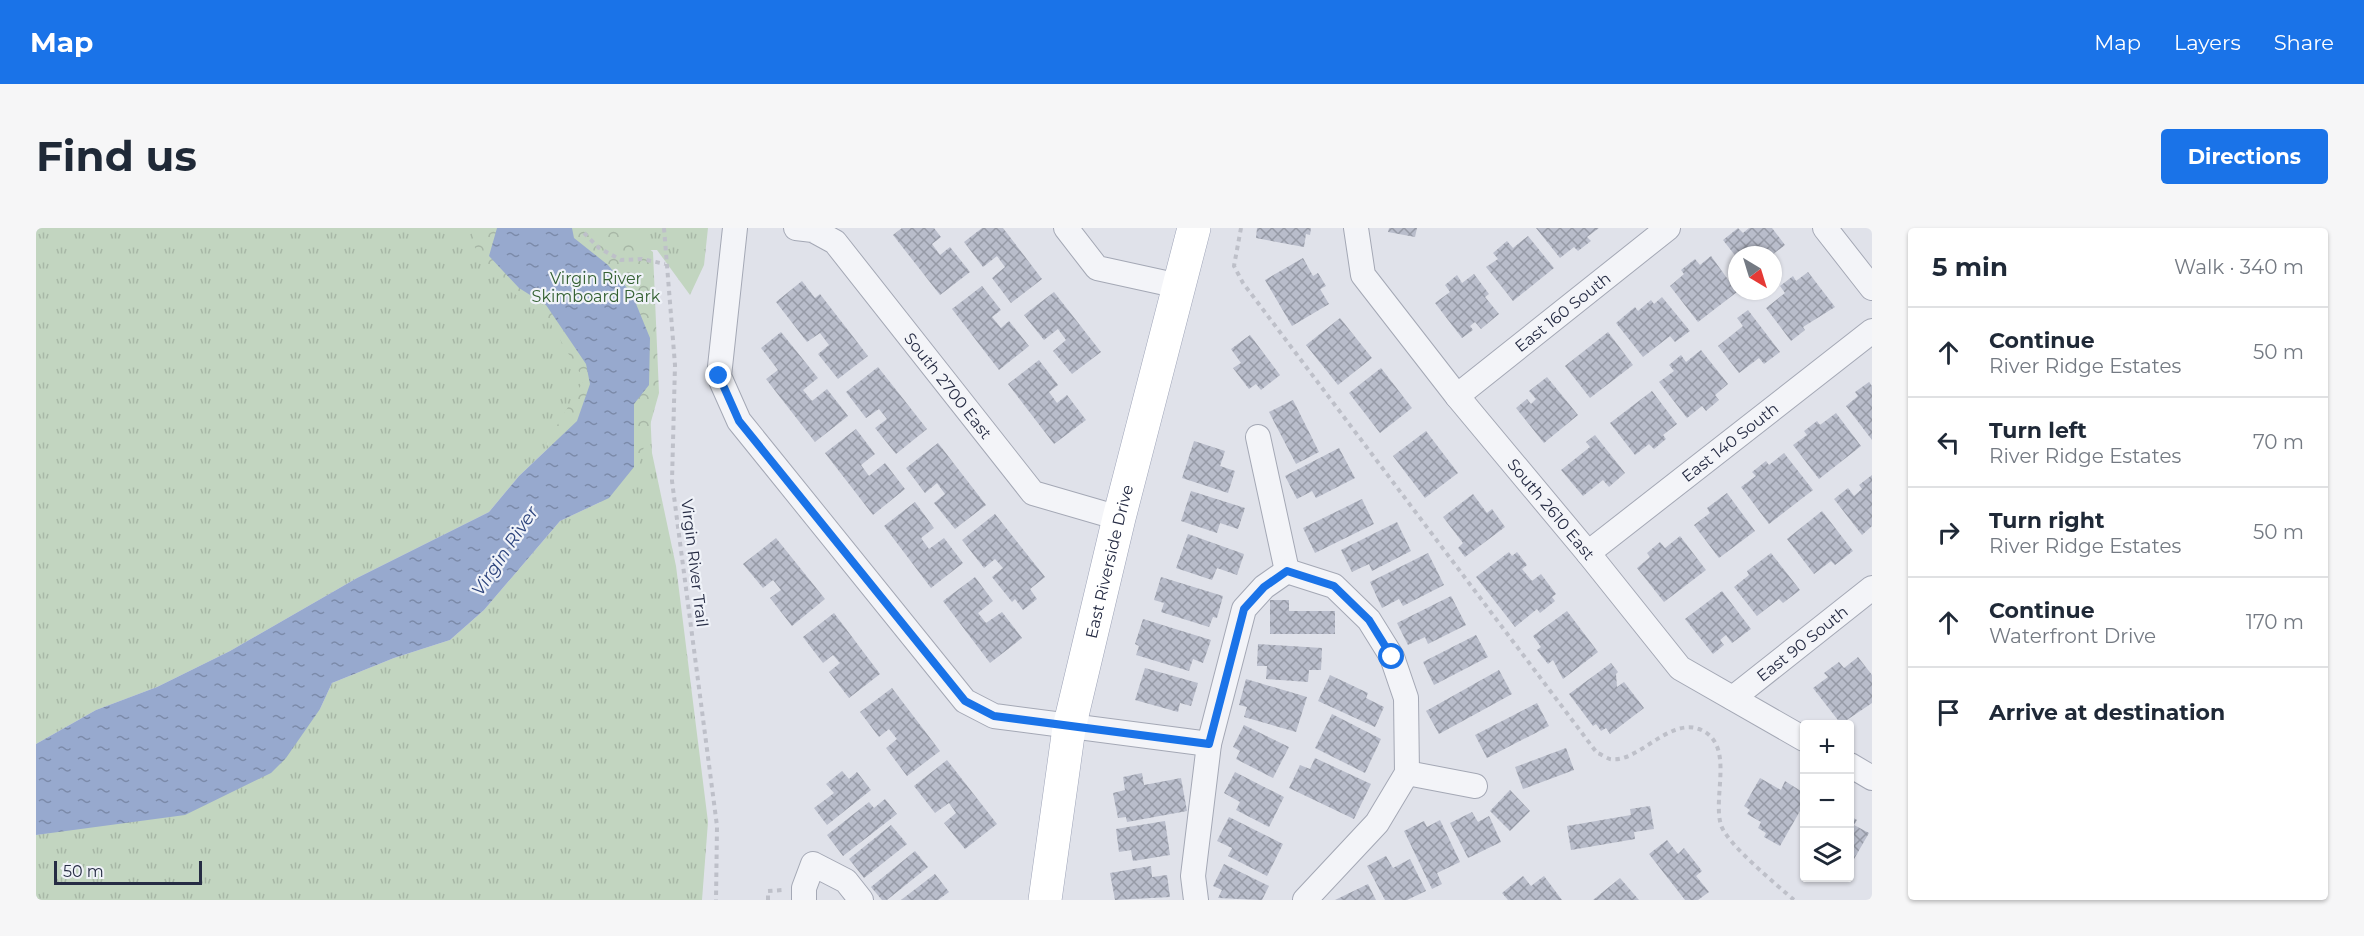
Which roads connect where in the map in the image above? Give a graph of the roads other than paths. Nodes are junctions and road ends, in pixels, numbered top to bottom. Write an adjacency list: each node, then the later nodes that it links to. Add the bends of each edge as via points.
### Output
1 (735, 228): 18 (street, via 719,376 739,421 965,701 994,716)
2 (796, 228): 13 (street, South 2700 East, via 813,230 835,242 1033,493)
3 (1066, 228): 8 (street, via 1097,268)
4 (1194, 228): 8 (main road, East Riverside Drive)
5 (1356, 228): 11 (street, South 2610 East, via 1363,275)
6 (1668, 228): 11 (street, East 160 South)
7 (1825, 228): 9 (street)
8 (1179, 286): 13 (main road, East Riverside Drive)
9 (1872, 288)
10 (1872, 331): 14 (street, East 140 South)
11 (1457, 396): 14 (street, South 2610 East)
12 (1258, 437): 15 (street)
13 (1119, 518): 18 (main road, East Riverside Drive)
14 (1588, 552): 17 (street, South 2610 East, via 1680,668)
15 (1287, 571): 20 (street, via 1264,587 1244,609); 22 (street, via 1334,586 1369,620 1392,657 1406,698)
16 (1872, 588): 17 (street, East 90 South)
17 (1733, 699): 19 (street, South 2610 East)
18 (1069, 728): 20 (street); 27 (main road, East Riverside Drive)
19 (1800, 737)
20 (1209, 744): 28 (street, via 1193,876)
21 (1854, 767): 23 (street)
22 (1407, 773): 24 (street); 29 (street, via 1377,823)
23 (1872, 778)
24 (1475, 786)
25 (804, 900): 26 (street, via 813,864 846,881)
26 (861, 900)
27 (1046, 900)
28 (1196, 900)
29 (1305, 900)

